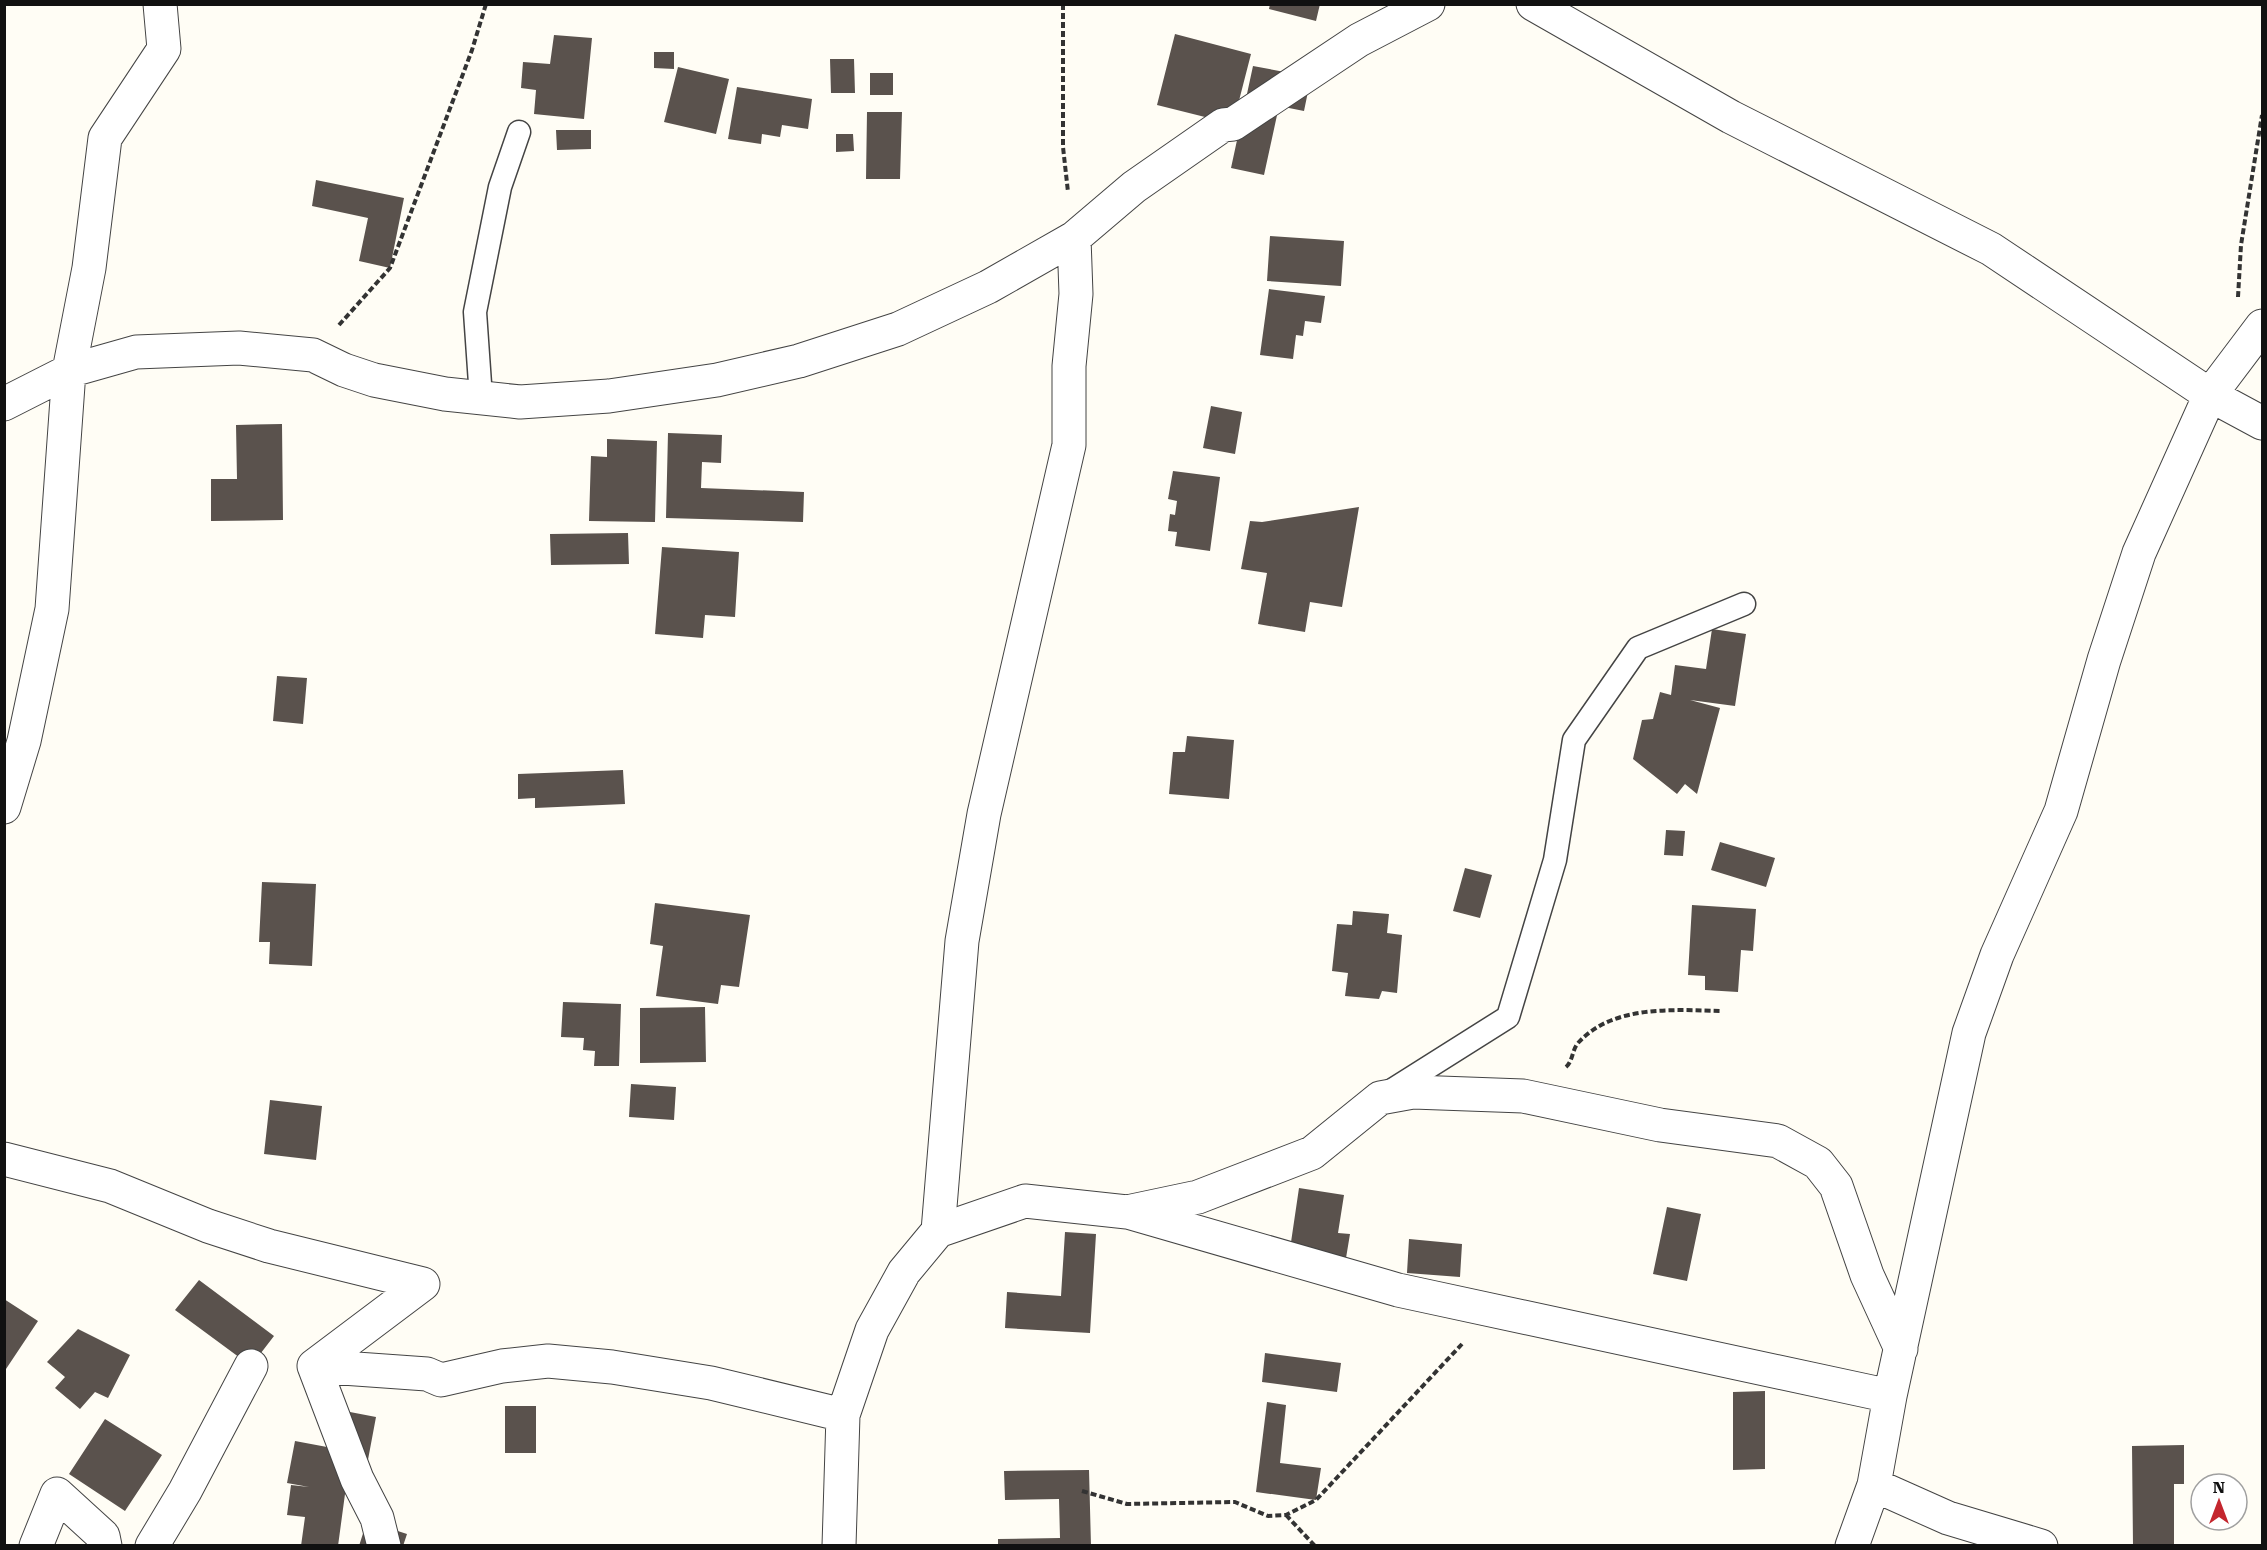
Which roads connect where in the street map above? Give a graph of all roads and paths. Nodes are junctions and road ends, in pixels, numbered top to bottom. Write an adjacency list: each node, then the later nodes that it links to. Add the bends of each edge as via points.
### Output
1 (160, 4): 12 (street, via 164,49 105,138 89,268)
2 (486, 4): 11 (path, via 390,268)
3 (1063, 4): 8 (path, via 1063,147)
4 (1428, 4): 8 (street, via 1359,40 1233,124 1223,125 1134,188)
5 (1533, 4): 13 (street, via 1731,117 1991,249)
6 (2262, 115): 9 (path, via 2241,245)
7 (519, 132): 14 (lane, via 500,187 475,312)
8 (1074, 238): 14 (street, via 988,287 908,324 799,361 717,380 609,396 520,402); 24 (street, via 1076,294 1069,445 984,814 962,941)
9 (2237, 303)
10 (2262, 326): 13 (street)
11 (313, 355): 12 (street, via 238,348 136,352); 14 (street, via 374,380)
12 (69, 372): 15 (street); 18 (street, via 52,609 24,741)
13 (2210, 395): 16 (street); 26 (street, via 2139,553 2061,811 1997,955 1969,1033)
14 (481, 398)
15 (4, 404)
16 (2262, 423)
17 (1744, 604): 21 (lane, via 1638,648 1574,740 1555,861 1508,1017)
18 (4, 807)
19 (1722, 1011): 20 (path, via 1659,1009 1604,1023 1577,1044 1569,1065)
20 (1523, 1096): 21 (street, via 1413,1092); 26 (street, via 1660,1125 1778,1141 1818,1163 1836,1186 1867,1275)
21 (1380, 1098): 23 (street, via 1312,1153 1198,1197)
22 (4, 1159): 28 (street, via 110,1186 269,1246 423,1284)
23 (1127, 1212): 24 (street, via 1025,1201); 25 (street, via 1378,1284)
24 (938, 1231): 30 (street, via 904,1272 872,1330)
25 (1493, 1310): 29 (street); 33 (path, via 1316,1500)
26 (1901, 1349): 29 (street)
27 (251, 1366): 36 (street)
28 (314, 1366): 30 (street, via 427,1374 441,1380 502,1366 559,1362 711,1383); 37 (street, via 357,1479 377,1518)
29 (1890, 1396): 31 (street)
30 (843, 1415): 38 (street)
31 (1874, 1485): 40 (street); 41 (street, via 1948,1518)
32 (1082, 1491): 33 (path, via 1127,1504 1235,1502 1268,1516)
33 (1286, 1515): 39 (path)
34 (36, 1545): 35 (street, via 57,1494 103,1536)
35 (105, 1545)
36 (152, 1545)
37 (384, 1545)
38 (839, 1545)
39 (1315, 1545)
40 (1852, 1545)
41 (2041, 1545)

